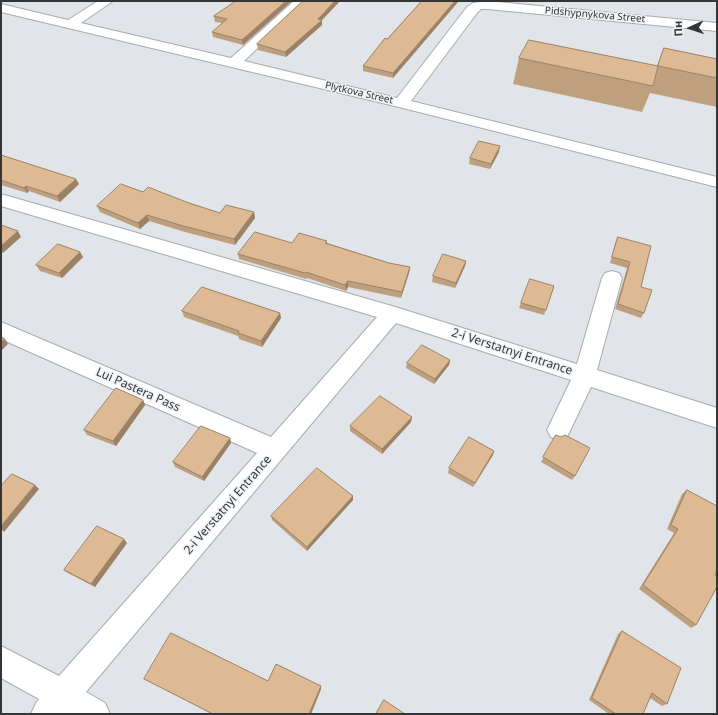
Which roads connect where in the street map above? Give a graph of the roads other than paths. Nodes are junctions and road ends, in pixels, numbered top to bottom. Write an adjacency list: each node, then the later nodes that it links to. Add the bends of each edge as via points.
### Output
1 (107, 1): 4 (street)
2 (301, 1): 6 (street)
3 (1, 8): 4 (street, Plytkova Street)
4 (70, 24): 6 (street, Plytkova Street)
5 (717, 27): 7 (street, Pidshypnykova Street, via 477,6)
6 (233, 64): 7 (street, Plytkova Street)
7 (401, 103): 8 (street, Plytkova Street)
8 (717, 182)
9 (1, 200): 11 (street, 2-i Verstatnyi Entrance)
10 (612, 278): 13 (street, 2-i Verstatnyi Entrance)
11 (392, 314): 13 (street, 2-i Verstatnyi Entrance); 16 (street, 2-i Verstatnyi Entrance)
12 (1, 330): 16 (street, Lui Pastera Pass)
13 (585, 375): 14 (street, 2-i Verstatnyi Entrance); 15 (street, 2-i Verstatnyi Entrance)
14 (717, 418)
15 (559, 430)
16 (276, 450): 18 (street, 2-i Verstatnyi Entrance)
17 (1, 661): 18 (street)
18 (55, 705): 19 (street)
19 (94, 714)

